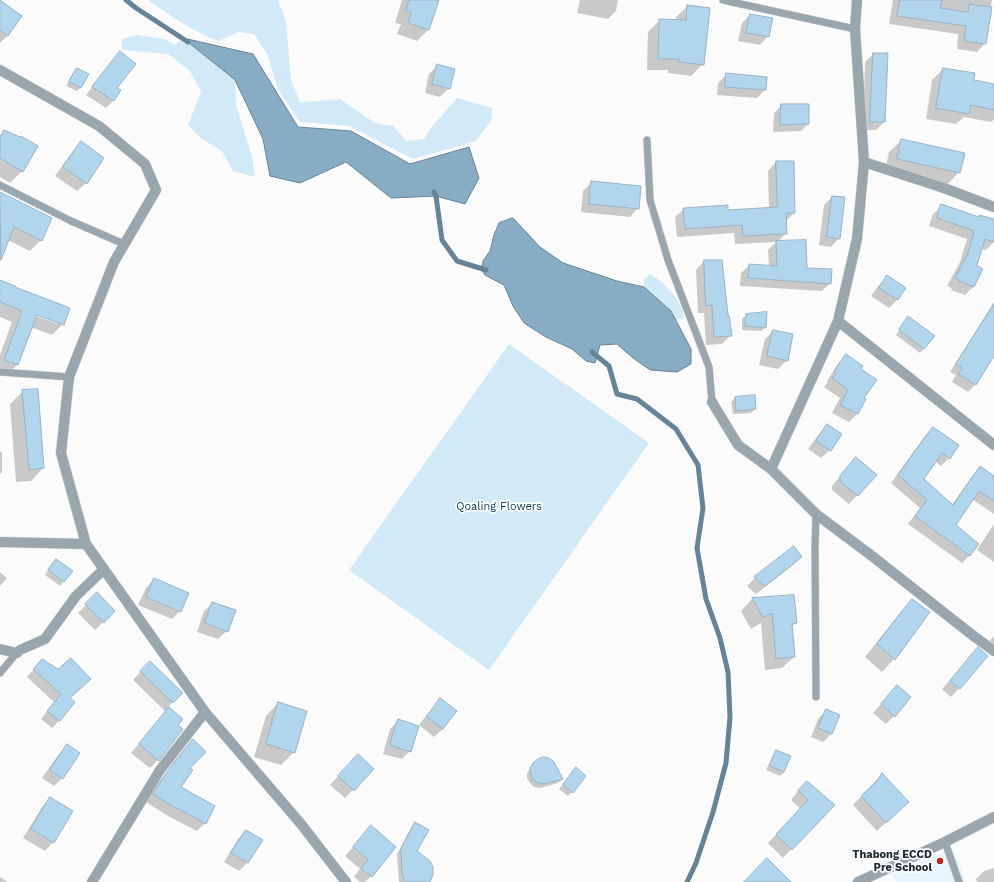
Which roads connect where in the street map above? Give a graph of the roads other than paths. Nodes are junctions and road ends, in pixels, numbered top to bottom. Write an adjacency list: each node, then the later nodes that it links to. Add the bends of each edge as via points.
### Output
1 (723, 0): 3 (lane)
2 (857, 0): 3 (street)
3 (855, 29): 6 (street)
4 (0, 70): 9 (street, via 99,126 145,164 156,190)
5 (647, 140): 13 (lane, via 650,200 668,260 709,367)
6 (864, 162): 8 (street); 10 (street, via 857,240)
7 (0, 185): 9 (lane, via 70,221)
8 (994, 207)
9 (124, 244): 12 (street, via 114,262)
10 (838, 321): 14 (street); 15 (street)
11 (0, 372): 12 (lane)
12 (69, 377): 18 (street, via 61,453)
13 (712, 402): 15 (street, via 738,445)
14 (994, 445)
15 (771, 469): 16 (street)
16 (816, 514): 21 (street); 24 (lane)
17 (0, 542): 18 (street)
18 (86, 544): 19 (street)
19 (104, 569): 22 (street, via 76,596 45,639); 25 (street)
20 (0, 649): 22 (street)
21 (994, 651)
22 (18, 652): 23 (lane)
23 (0, 673)
24 (816, 696)
25 (205, 712): 28 (street, via 160,770); 29 (street, via 302,824)
26 (994, 817): 27 (street)
27 (945, 842): 30 (street); 31 (lane)
28 (92, 882)
29 (346, 882)
30 (858, 882)
31 (959, 882)

